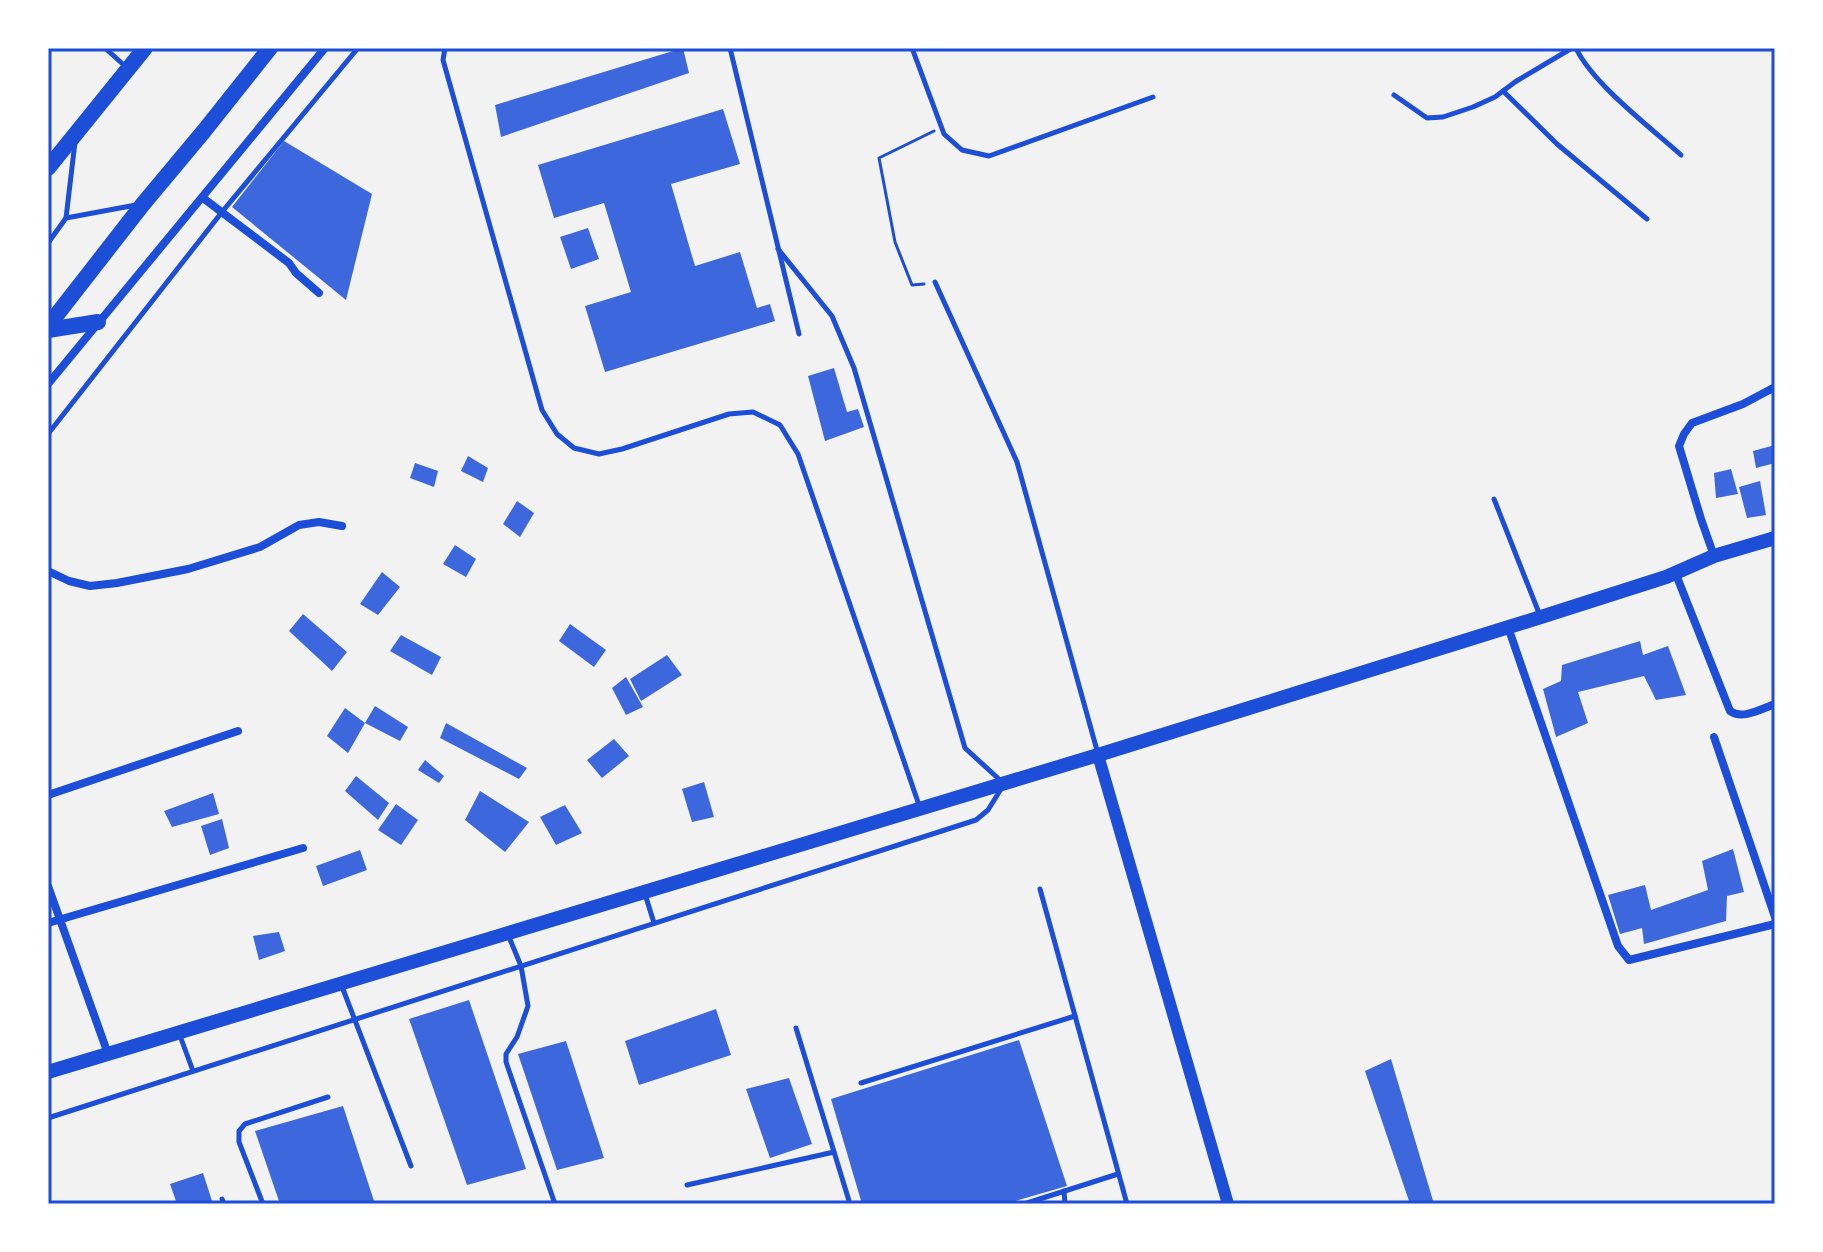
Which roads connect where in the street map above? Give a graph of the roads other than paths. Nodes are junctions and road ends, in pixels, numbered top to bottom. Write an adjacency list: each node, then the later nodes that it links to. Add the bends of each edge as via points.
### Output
1 (105, 48): 10 (lane)
2 (145, 48): 10 (main road)
3 (270, 48): 18 (main road)
4 (325, 48): 17 (street)
5 (358, 48): 19 (lane)
6 (445, 48): 46 (lane, via 443,60 542,410 574,448 599,454 729,414 753,412 780,425 798,454)
7 (730, 48): 23 (lane)
8 (912, 48): 13 (lane, via 944,134 962,150 989,156)
9 (1574, 48): 11 (lane); 15 (lane, via 1613,95)
10 (127, 69): 14 (main road)
11 (1503, 91): 12 (lane, via 1473,107 1427,118); 21 (lane)
12 (1394, 95)
13 (1153, 97)
14 (76, 132): 16 (main road); 20 (lane)
15 (1681, 155)
16 (48, 168)
17 (203, 198): 19 (street); 26 (street)
18 (143, 204): 20 (lane); 27 (main road)
19 (222, 212): 25 (street); 31 (lane)
20 (66, 218): 22 (lane)
21 (1647, 219)
22 (48, 243)
23 (778, 249): 28 (lane); 44 (lane, via 832,316 854,368 965,748)
24 (935, 282): 43 (lane, via 1017,462)
25 (319, 293)
26 (98, 322): 27 (main road); 29 (street)
27 (48, 328)
28 (799, 334)
29 (48, 384)
30 (1775, 387): 35 (street, via 1692,423 1679,446)
31 (48, 434)
32 (1494, 499): 38 (lane)
33 (342, 526): 36 (street, via 299,525 260,547 117,583 90,586)
34 (1775, 538): 35 (main road)
35 (1714, 556): 37 (main road)
36 (48, 571)
37 (1675, 572): 38 (main road); 40 (street, via 1730,711 1741,715)
38 (1541, 617): 39 (main road)
39 (1508, 627): 43 (main road); 55 (street, via 1618,946 1629,960)
40 (1775, 704)
41 (238, 731): 45 (street)
42 (1714, 737): 51 (street)
43 (1098, 755): 44 (main road); 80 (street)
44 (1004, 784): 46 (main road); 54 (lane, via 976,820)
45 (48, 795)
46 (921, 810): 50 (main road)
47 (303, 848): 52 (street)
48 (48, 886): 52 (street)
49 (1040, 889): 59 (lane)
50 (645, 893): 54 (lane); 56 (main road)
51 (1775, 917)
52 (60, 920): 53 (street); 63 (street)
53 (48, 923)
54 (654, 923): 57 (lane)
55 (1775, 924)
56 (508, 934): 57 (lane); 58 (main road)
57 (521, 966): 60 (lane); 75 (lane, via 528,1006 506,1062)
58 (341, 984): 60 (lane); 62 (main road)
59 (1075, 1016): 66 (lane); 71 (lane)
60 (354, 1020): 64 (lane); 70 (lane)
61 (796, 1028): 69 (lane)
62 (179, 1032): 63 (main road); 64 (lane)
63 (108, 1054): 65 (main road)
64 (193, 1071): 68 (lane)
65 (48, 1072)
66 (861, 1083)
67 (328, 1097): 74 (lane, via 245,1124 239,1131)
68 (48, 1118)
69 (834, 1152): 72 (lane); 76 (lane)
70 (411, 1166)
71 (1118, 1174): 73 (lane); 79 (lane)
72 (687, 1185)
73 (1064, 1191): 77 (lane); 78 (lane)
74 (263, 1204)
75 (555, 1204)
76 (850, 1204)
77 (1024, 1204)
78 (1065, 1204)
79 (1127, 1204)
80 (1228, 1204)

